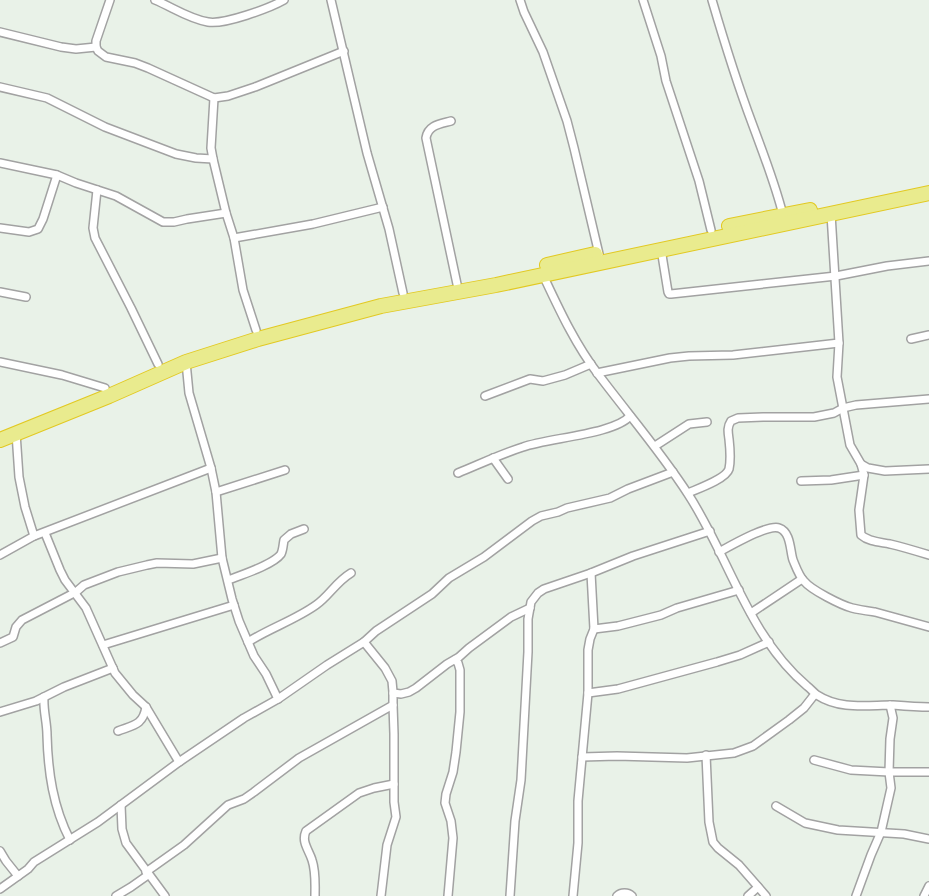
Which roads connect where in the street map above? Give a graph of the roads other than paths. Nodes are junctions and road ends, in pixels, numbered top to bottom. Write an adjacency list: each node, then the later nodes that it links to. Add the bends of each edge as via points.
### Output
1 (110, 0): 9 (street)
2 (155, 0): 3 (street, via 200,20 215,22)
3 (284, 0)
4 (331, 0): 10 (street)
5 (520, 0): 28 (street, via 567,121)
6 (643, 0): 25 (street)
7 (712, 0): 23 (street)
8 (0, 32): 9 (street, via 61,47)
9 (96, 46): 12 (street, via 106,57 135,63)
10 (344, 51): 12 (street, via 255,87); 20 (street)
11 (0, 87): 14 (street, via 47,98 105,127 176,153)
12 (214, 98): 14 (street)
13 (451, 121): 32 (street, via 432,127 426,138)
14 (213, 159): 21 (street)
15 (0, 163): 16 (street)
16 (57, 175): 18 (street); 24 (street, via 38,229 29,232)
17 (929, 184): 23 (highway)
18 (97, 190): 21 (street, via 165,222); 42 (street, via 95,238)
19 (929, 193): 22 (highway)
20 (383, 207): 26 (street); 34 (street)
21 (226, 213): 26 (street)
22 (831, 214): 27 (highway); 31 (street)
23 (783, 215): 25 (highway)
24 (0, 228)
25 (711, 230): 28 (highway)
26 (234, 238): 36 (street, via 243,290)
27 (662, 249): 30 (highway); 31 (street, via 669,294)
28 (600, 254): 32 (highway)
29 (929, 261): 31 (street)
30 (543, 275): 41 (highway, via 381,306); 43 (street)
31 (836, 276): 39 (street)
32 (457, 284): 34 (highway)
33 (0, 291): 35 (street)
34 (403, 293): 36 (highway)
35 (26, 297)
36 (256, 330): 42 (highway)
37 (929, 335): 38 (street)
38 (911, 339)
39 (839, 343): 44 (street, via 670,358); 48 (street, via 837,377)
40 (0, 362): 45 (street)
41 (186, 362): 52 (highway); 57 (street, via 189,393)
42 (158, 364): 45 (highway)
43 (591, 364): 44 (street); 46 (street, via 543,381 530,379)
44 (597, 374): 49 (street)
45 (105, 388): 51 (highway)
46 (485, 396)
47 (929, 399): 48 (street)
48 (843, 408): 56 (street, via 850,445); 66 (street, via 814,417 731,421 727,473)
49 (630, 416): 54 (street); 55 (street, via 612,426 526,446)
50 (707, 422): 54 (street, via 689,424)
51 (0, 430)
52 (16, 433): 53 (highway); 70 (street, via 19,477)
53 (0, 440)
54 (655, 446): 61 (street)
55 (493, 458): 60 (street); 63 (street)
56 (861, 464): 58 (street, via 874,470); 62 (street)
57 (211, 468): 65 (street); 69 (street)
58 (929, 469)
59 (285, 470): 65 (street)
60 (458, 472)
61 (673, 472): 66 (street); 87 (street, via 610,498 541,516)
62 (864, 475): 64 (street); 73 (street, via 859,510 861,535)
63 (508, 479)
64 (801, 482)
65 (216, 492): 74 (street)
66 (688, 493): 68 (street)
67 (304, 529): 78 (street, via 284,540 283,551 277,557)
68 (710, 531): 71 (street); 76 (street)
69 (45, 533): 70 (street); 80 (street, via 65,580)
70 (34, 536): 72 (street)
71 (719, 552): 77 (street, via 751,536 780,528 786,533); 79 (street)
72 (0, 555)
73 (929, 555)
74 (222, 558): 78 (street); 80 (street, via 136,567 84,585)
75 (351, 573): 86 (street, via 315,606)
76 (591, 573): 82 (street, via 544,589); 85 (street)
77 (802, 579): 83 (street); 84 (street, via 822,595 852,608)
78 (228, 580): 81 (street)
79 (739, 590): 83 (street); 85 (street, via 661,615)
80 (76, 592): 89 (street, via 22,620 13,638); 90 (street)
81 (234, 604): 86 (street); 90 (street)
82 (530, 608): 91 (street, via 511,617); 127 (street)
83 (751, 614): 88 (street)
84 (929, 627)
85 (594, 629): 94 (street, via 588,650)
86 (248, 642): 97 (street)
87 (364, 642): 93 (street, via 389,674); 97 (street)
88 (769, 642): 94 (street, via 717,662 618,689); 95 (street)
89 (0, 643)
90 (103, 645): 92 (street)
91 (455, 660): 93 (street, via 409,693); 126 (street, via 460,669 460,712 445,803 453,838)
92 (113, 668): 96 (street); 100 (street, via 120,681)
93 (393, 693): 98 (street)
94 (588, 693): 105 (street)
95 (815, 694): 99 (street, via 835,704); 104 (street, via 804,708 753,746 734,753)
96 (44, 697): 102 (street); 115 (street, via 48,770)
97 (278, 699): 107 (street)
98 (393, 705): 110 (street); 117 (street, via 299,758 255,792 228,805)
99 (890, 705): 101 (street); 108 (street, via 893,718)
100 (146, 707): 103 (street, via 141,720); 107 (street)
101 (929, 707)
102 (0, 712)
103 (118, 731)
104 (706, 755): 105 (street); 120 (street, via 713,842)
105 (582, 757): 128 (street)
106 (814, 760): 108 (street, via 851,770)
107 (179, 762): 111 (street)
108 (889, 772): 109 (street); 113 (street, via 891,788)
109 (929, 772)
110 (394, 784): 124 (street, via 359,793 306,831); 125 (street, via 396,817 387,845)
111 (121, 805): 115 (street); 117 (street, via 126,843)
112 (776, 806): 113 (street, via 805,823 838,830)
113 (881, 832): 114 (street); 133 (street)
114 (929, 839)
115 (70, 840): 118 (street)
116 (0, 851): 118 (street)
117 (147, 874): 122 (street); 123 (street)
118 (18, 876): 121 (street)
119 (929, 886): 134 (street)
120 (758, 887): 131 (street); 132 (street)
121 (0, 889)
122 (116, 896)
123 (165, 896)
124 (315, 896)
125 (381, 896)
126 (448, 896)
127 (510, 896)
128 (573, 896)
129 (617, 896): 130 (street)
130 (633, 896)
131 (748, 896)
132 (766, 896)
133 (856, 896)
134 (924, 896)

